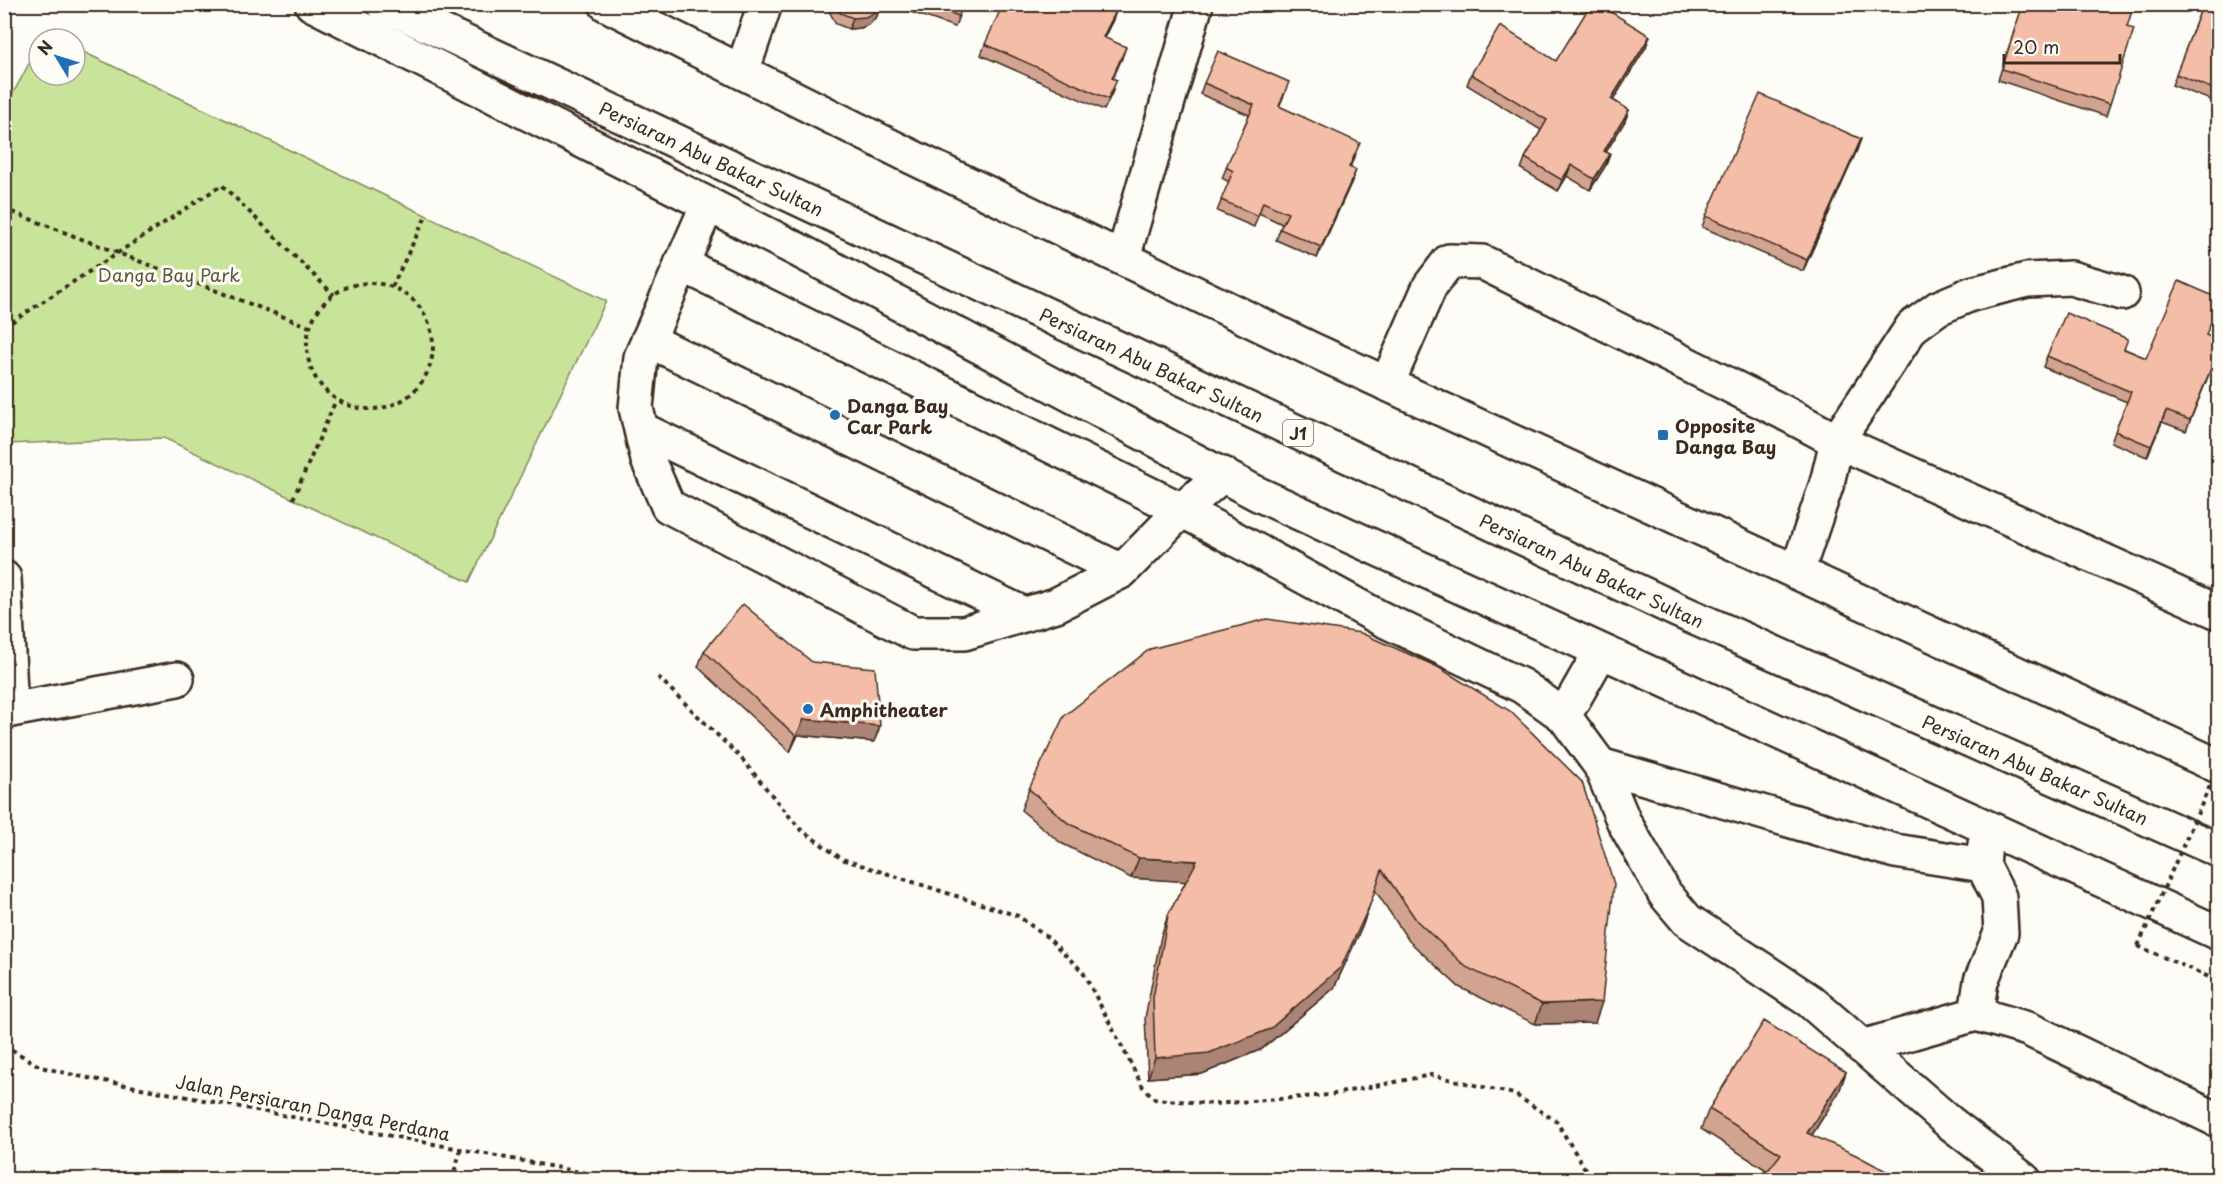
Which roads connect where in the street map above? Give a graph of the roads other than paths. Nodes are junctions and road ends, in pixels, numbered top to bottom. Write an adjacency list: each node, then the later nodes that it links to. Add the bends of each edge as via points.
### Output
1 (312, 4): 7 (main road)
2 (383, 4): 29 (main road, Persiaran Abu Bakar Sultan / J1, via 1677,610)
3 (606, 4): 6 (main road)
4 (765, 4): 6 (main road)
5 (1196, 4): 8 (main road)
6 (742, 72): 8 (main road)
7 (708, 204): 9 (main road); 15 (main road)
8 (1123, 258): 12 (main road)
9 (681, 264): 11 (main road); 16 (main road)
10 (2122, 293): 14 (main road, via 2071,278 2027,280 1971,294 1938,308 1912,327)
11 (648, 340): 13 (main road, via 641,357 636,408); 17 (main road)
12 (1387, 384): 14 (main road, via 1430,286 1449,261 1482,262); 18 (main road)
13 (641, 429): 21 (main road); 21 (main road, via 648,460 668,506 913,633 964,633)
14 (1837, 441): 18 (main road); 20 (main road)
15 (1223, 474): 16 (main road); 22 (main road, via 1258,494)
16 (1182, 510): 17 (main road); 25 (main road, via 1380,618 1522,686)
17 (1122, 571): 21 (main road, via 1056,605)
18 (1797, 572): 27 (main road)
19 (4, 578): 24 (main road)
20 (2218, 612)
21 (1024, 614)
22 (1601, 651): 25 (main road); 28 (main road)
23 (177, 679): 24 (main road)
24 (8, 711)
25 (1564, 716): 26 (main road)
26 (1600, 765): 30 (main road, via 1895,851); 33 (main road, via 1624,822 1665,894 1687,920 1810,1002)
27 (2218, 767)
28 (1987, 827): 30 (main road); 31 (main road)
29 (2218, 850)
30 (1983, 865): 32 (main road, via 1999,897 2001,933 1982,981)
31 (2218, 933)
32 (1976, 1014): 33 (main road); 34 (main road, via 2028,1029)
33 (1862, 1047): 35 (main road, via 1949,1122)
34 (2218, 1120)
35 (2025, 1179)

